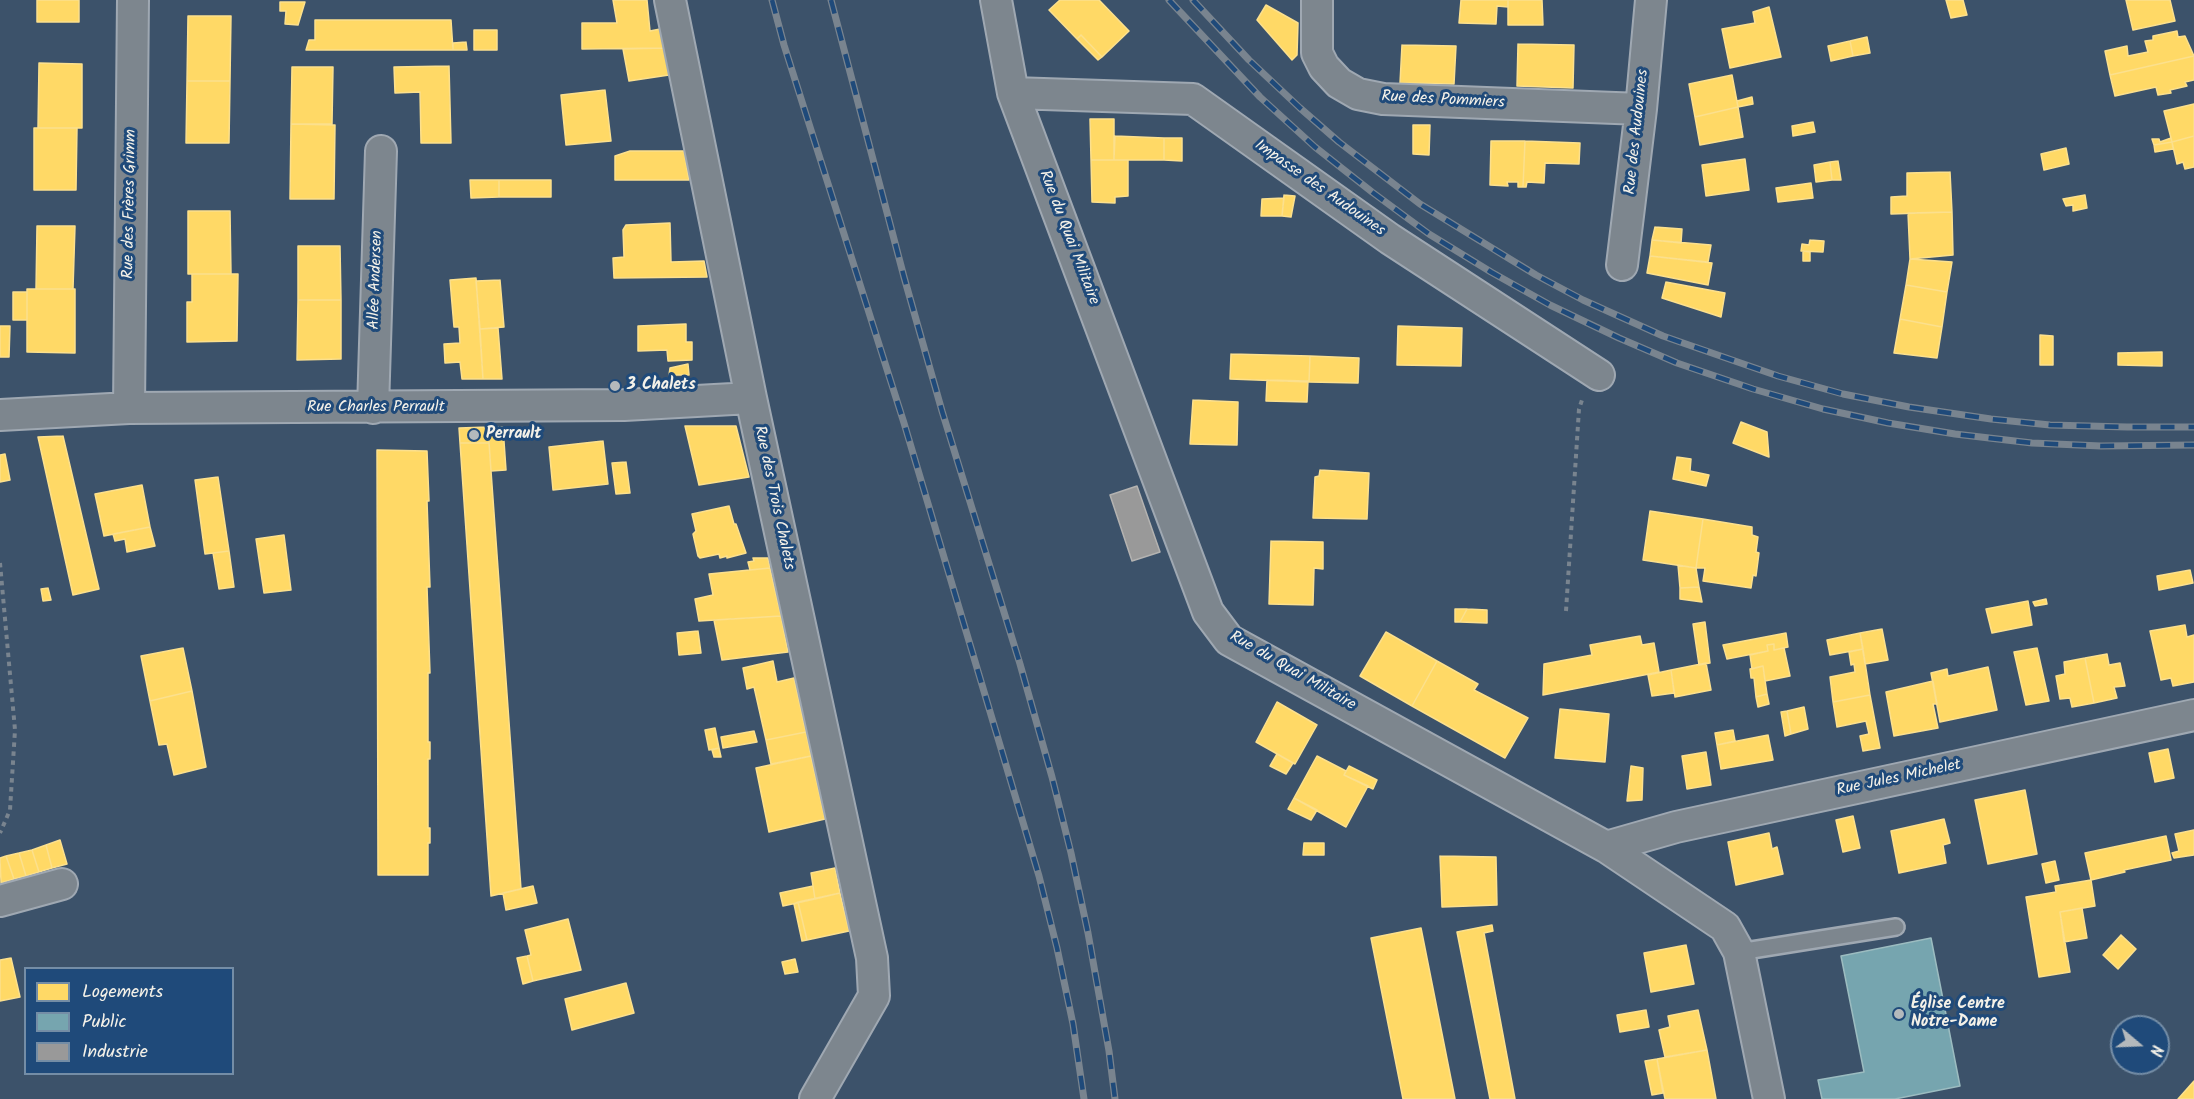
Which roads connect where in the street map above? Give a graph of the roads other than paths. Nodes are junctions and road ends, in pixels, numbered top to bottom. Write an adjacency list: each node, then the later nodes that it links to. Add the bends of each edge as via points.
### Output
1 (133, 0): 12 (street, Rue des Frères Grimm)
2 (670, 0): 11 (street, Rue des Trois Chalets)
3 (996, 0): 6 (street, Rue du Quai Militaire)
4 (1317, 0): 7 (street, Rue des Pommiers, via 1317,53 1339,83 1358,93 1383,99)
5 (1652, 0): 7 (street, Rue des Audouines)
6 (1013, 93): 10 (street, Impasse des Audouines, via 1193,99 1390,239); 16 (street, Rue du Quai Militaire, via 1208,612 1228,640)
7 (1641, 110): 9 (street, Rue des Audouines)
8 (381, 151): 13 (street, Allée Andersen)
9 (1622, 265)
10 (1599, 375)
11 (751, 398): 13 (street, Rue Charles Perrault, via 624,405); 21 (street, Rue des Trois Chalets, via 872,958 874,996)
12 (129, 408): 13 (street, Rue Charles Perrault); 14 (street, Rue Charles Perrault)
13 (373, 408)
14 (0, 415)
15 (2194, 715): 16 (street, Rue Jules Michelet, via 1676,826)
16 (1606, 847): 20 (street, Rue du Quai Militaire, via 1725,927)
17 (62, 884): 18 (street)
18 (0, 901)
19 (1896, 927): 20 (lane)
20 (1739, 952): 22 (street, Rue du Quai Militaire)
21 (815, 1099)
22 (1769, 1099)

